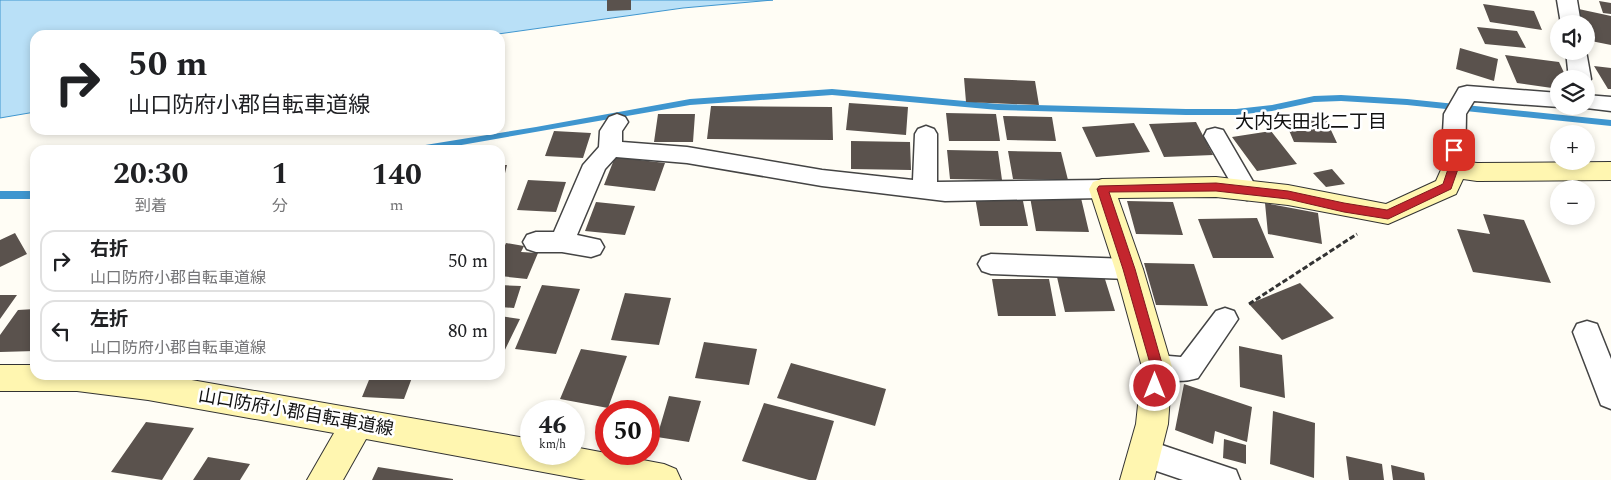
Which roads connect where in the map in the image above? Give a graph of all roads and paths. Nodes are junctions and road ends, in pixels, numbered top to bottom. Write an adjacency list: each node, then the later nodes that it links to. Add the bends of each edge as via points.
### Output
1 (1567, 0): 2 (street)
2 (1570, 15)
3 (1550, 99): 10 (street, via 1467,93 1455,114)
4 (1595, 103): 5 (street)
5 (1611, 104)
6 (617, 122): 9 (street, via 611,131)
7 (926, 134): 13 (street)
8 (1215, 136): 14 (street)
9 (610, 149): 13 (street, via 687,155 822,178); 17 (street, via 595,165)
10 (1453, 169): 11 (main road, via 1477,172); 15 (main road, via 1447,187)
11 (1611, 171)
12 (1102, 189): 13 (street); 14 (main road, via 1216,187); 20 (main road)
13 (925, 190)
14 (1247, 190): 15 (main road)
15 (1388, 214): 21 (path)
16 (536, 242): 17 (street)
17 (562, 242): 18 (street)
18 (591, 247)
19 (991, 264): 20 (street)
20 (1129, 269): 23 (main road)
21 (1225, 319): 23 (street, via 1188,369)
22 (1597, 348): 27 (street)
23 (1157, 367): 31 (main road, via 1152,424)
24 (0, 378): 25 (main road, 山口防府小郡自転車道線)
25 (30, 378)
26 (95, 380): 28 (main road, 山口防府小郡自転車道線, via 148,386)
27 (1611, 396)
28 (358, 424): 29 (main road, 山口防府小郡自転車道線); 32 (main road)
29 (520, 452)
30 (585, 464): 33 (main road, 山口防府小郡自転車道線)
31 (1140, 467): 34 (street)
32 (324, 480)
33 (664, 480)
34 (1225, 480)

